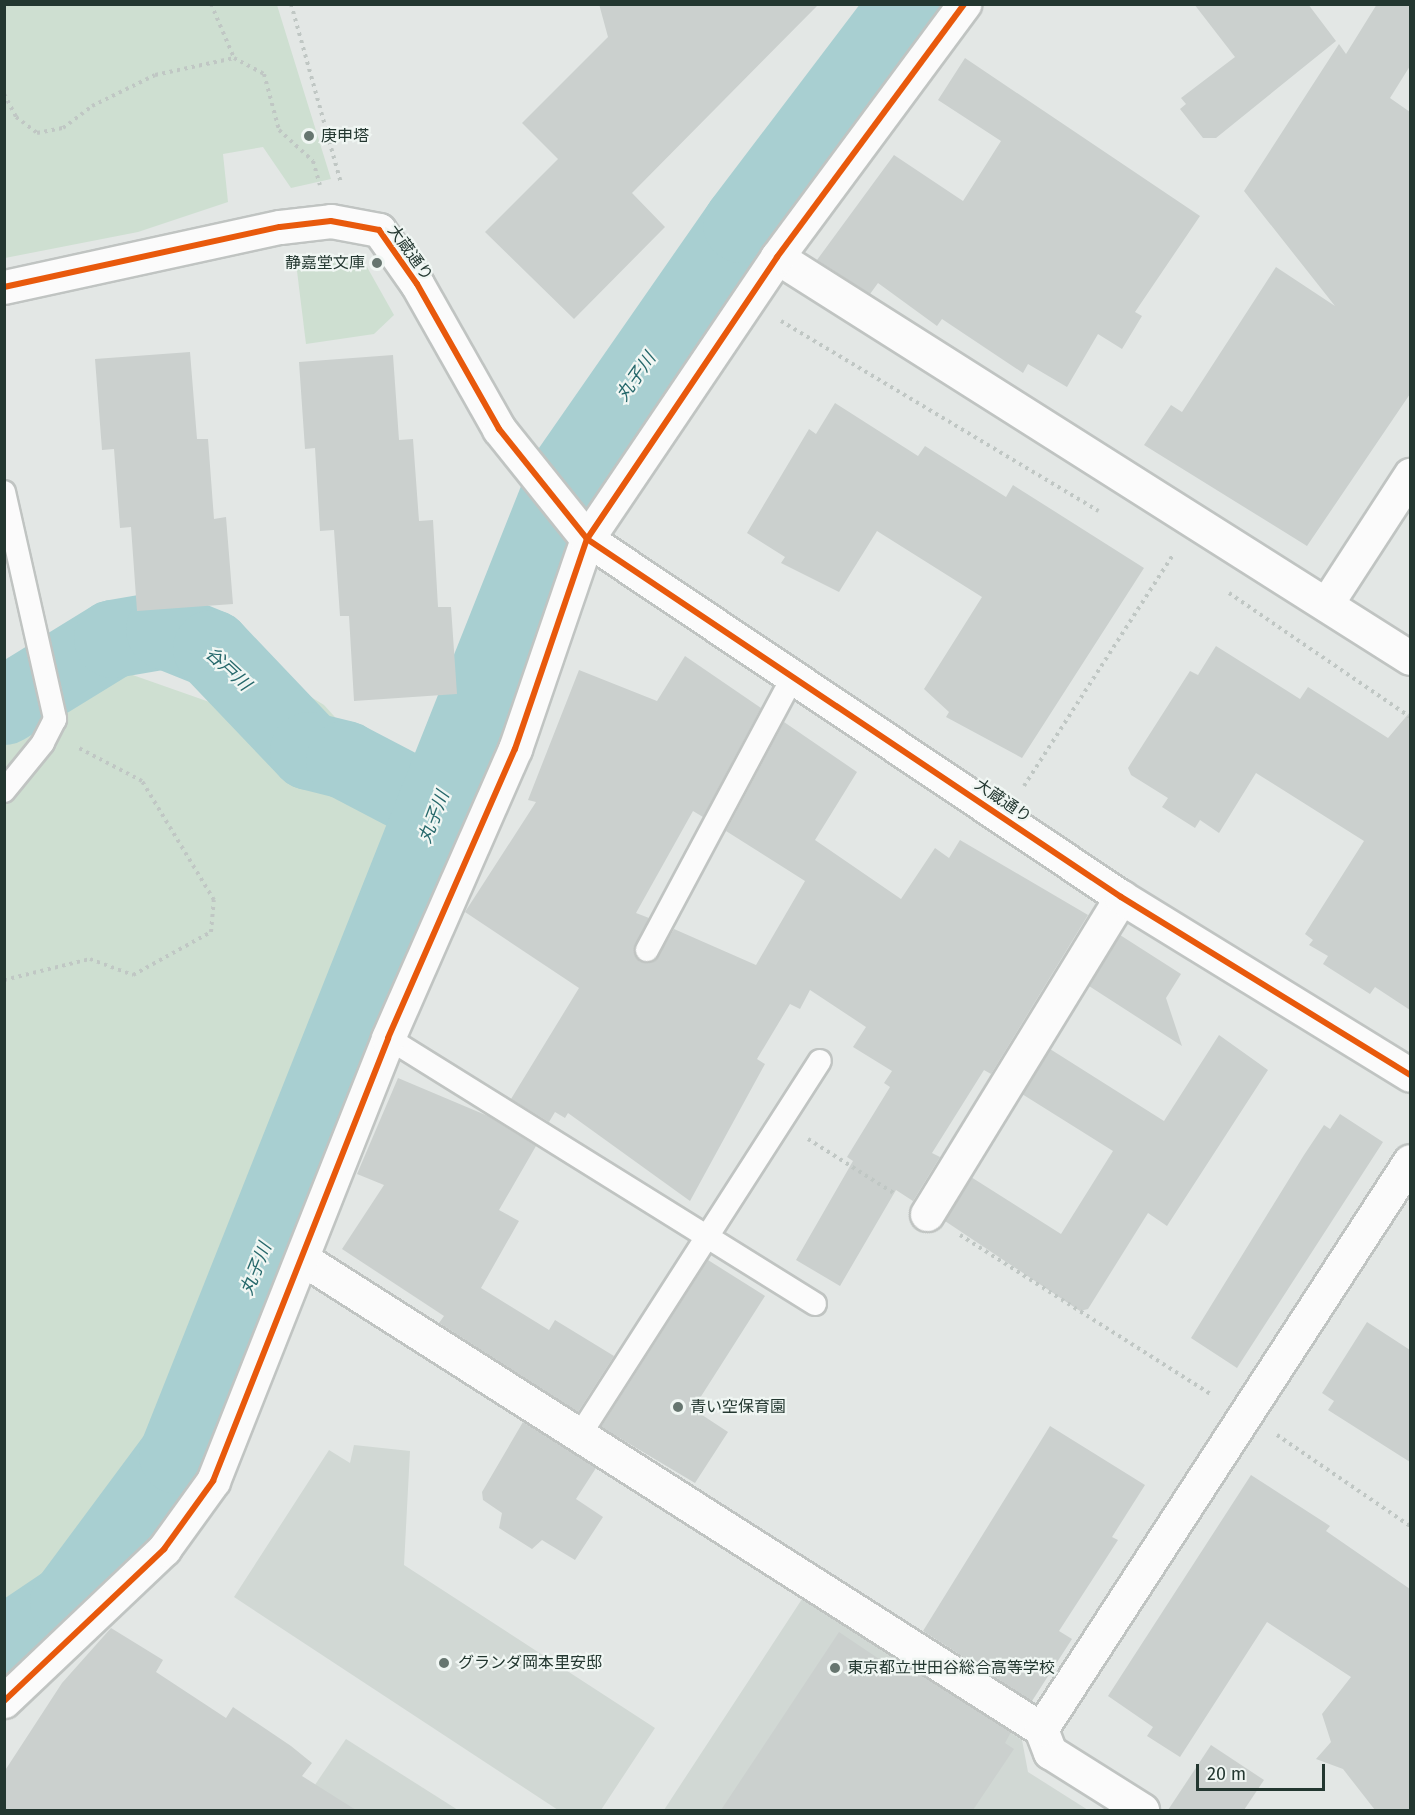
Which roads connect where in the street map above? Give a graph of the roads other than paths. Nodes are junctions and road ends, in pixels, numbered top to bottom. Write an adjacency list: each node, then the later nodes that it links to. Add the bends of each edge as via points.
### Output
1 (964, 4): 2 (street)
2 (777, 256): 6 (street); 7 (street)
3 (4, 287): 6 (street, 大蔵通り, via 280,227 356,223 379,230 417,284 499,429)
4 (1410, 475): 7 (street)
5 (4, 492): 10 (lane, via 54,698 48,732)
6 (578, 530): 9 (street, 大蔵通り); 13 (street, via 515,749)
7 (1327, 603): 8 (street)
8 (1410, 658)
9 (793, 677): 11 (street, 大蔵通り); 12 (lane)
10 (4, 791)
11 (1121, 897): 15 (street, 大蔵通り); 17 (street)
12 (647, 950)
13 (387, 1038): 18 (lane); 19 (street)
14 (820, 1061): 18 (lane)
15 (1410, 1075)
16 (1410, 1161): 23 (street, via 1248,1418)
17 (927, 1214)
18 (705, 1238): 20 (lane); 21 (lane)
19 (303, 1259): 21 (street); 22 (street, via 213,1481 164,1549)
20 (815, 1304)
21 (581, 1433): 23 (street)
22 (4, 1701)
23 (1041, 1729): 24 (street, via 1050,1752)
24 (1142, 1810)

